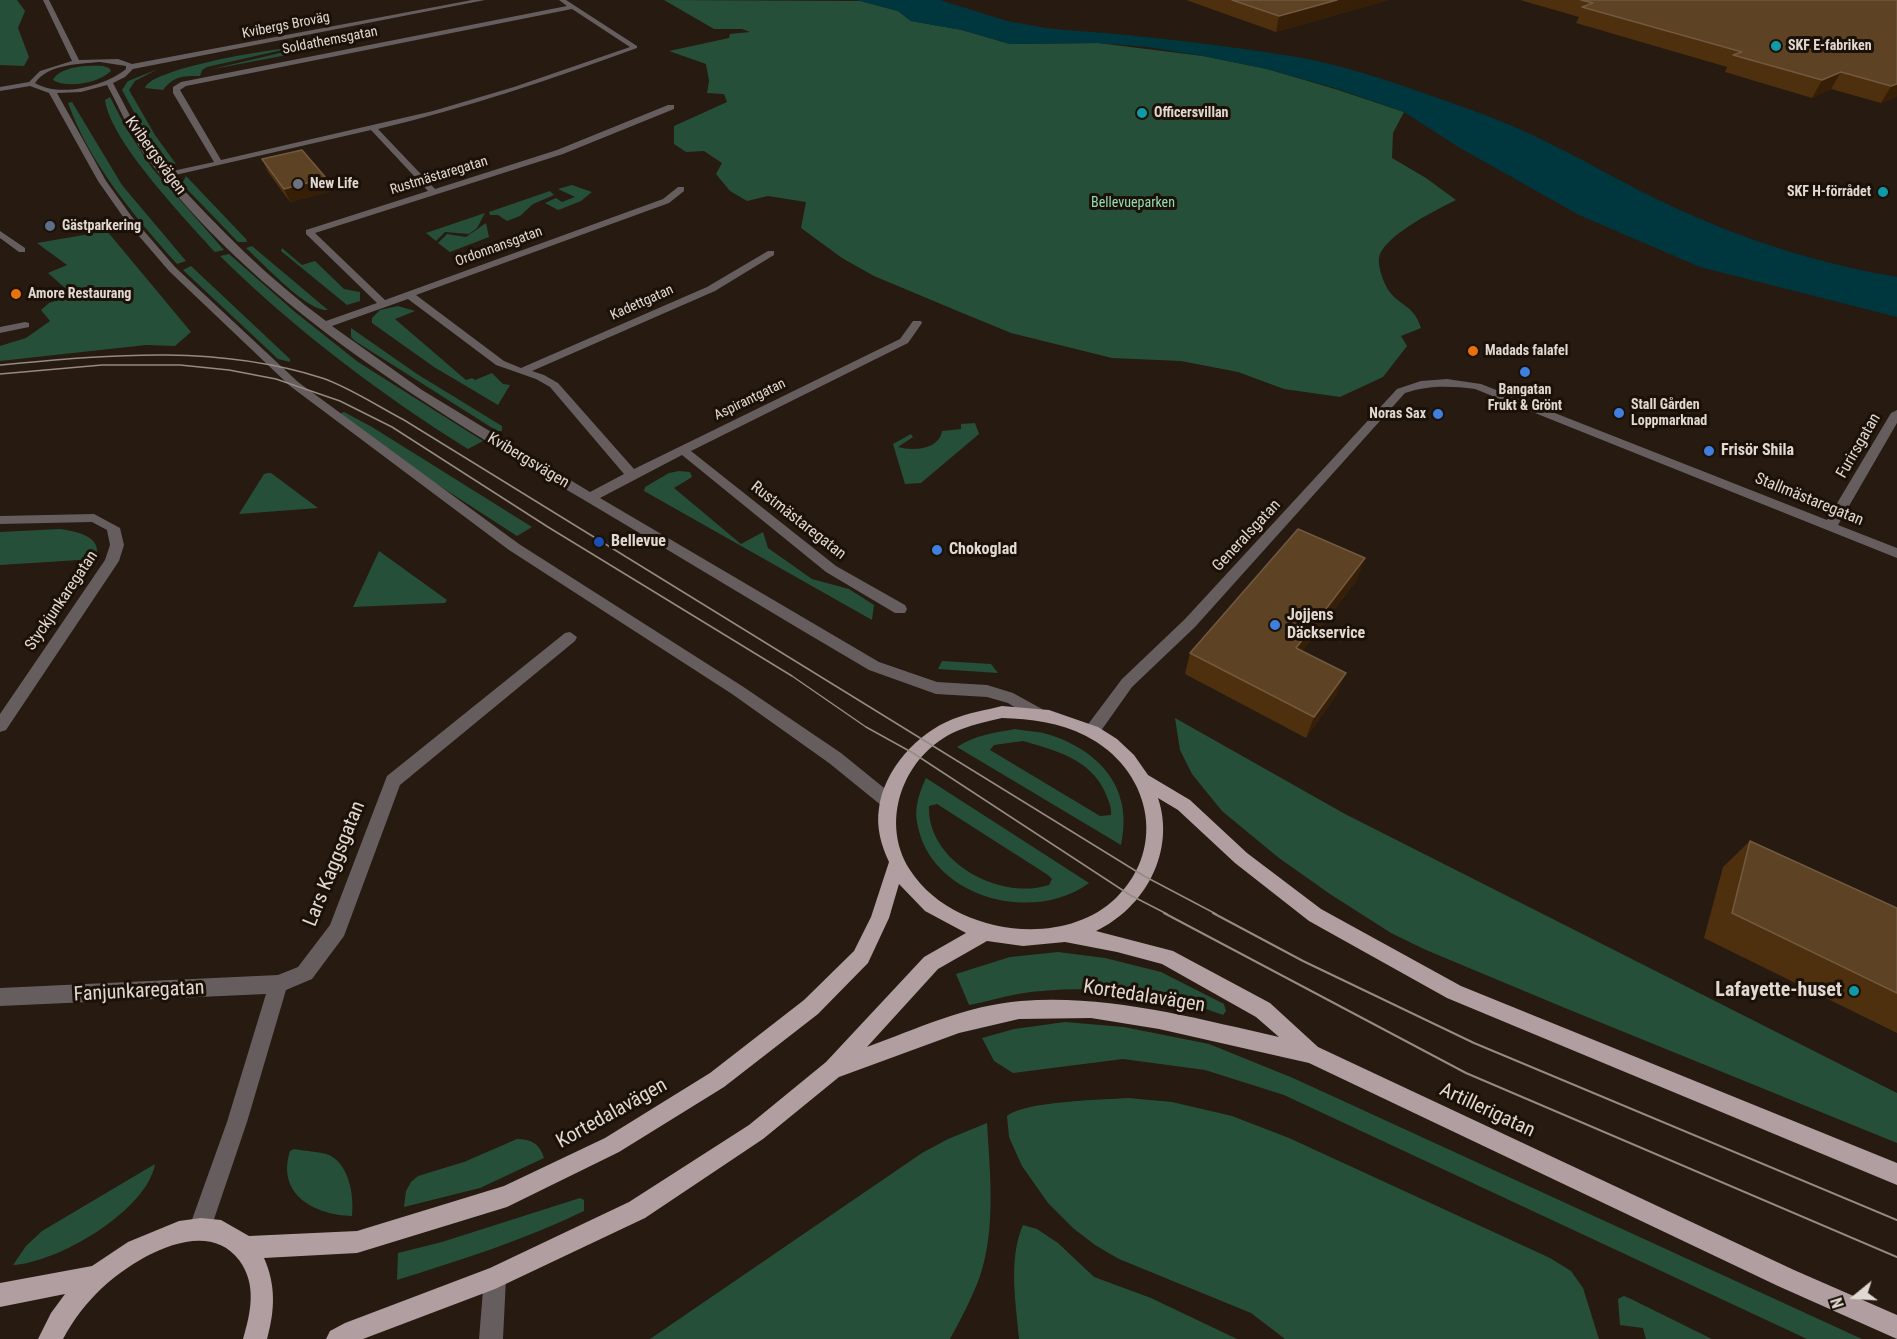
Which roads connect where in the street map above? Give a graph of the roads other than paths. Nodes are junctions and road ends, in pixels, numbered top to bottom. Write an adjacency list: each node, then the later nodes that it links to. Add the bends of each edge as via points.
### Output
1 (46, 0): 7 (street)
2 (436, 0): 6 (street)
3 (482, 0): 6 (street, Kvibergs Broväg)
4 (562, 0): 5 (street)
5 (573, 7): 14 (street, via 635,47 517,89); 15 (street, Soldathemsgatan, via 184,84 176,89 177,93)
6 (448, 8): 8 (street, Kvibergs Broväg)
7 (78, 63): 8 (street, via 113,60); 10 (street, via 44,72)
8 (130, 67): 9 (street, via 123,76)
9 (109, 82): 12 (street); 16 (street, Kvibergsvägen, via 131,127)
10 (31, 84): 11 (street); 12 (street)
11 (0, 89)
12 (52, 91): 43 (street, via 102,181 129,219 172,269 294,384 514,548 747,697 835,758)
13 (671, 107): 18 (street, Rustmästaregatan, via 561,152)
14 (372, 127): 15 (street); 18 (street)
15 (218, 162): 16 (street)
16 (166, 175): 26 (street, Kvibergsvägen, via 234,249)
17 (681, 189): 22 (street, Ordonnansgatan, via 666,201)
18 (434, 193): 23 (street, Rustmästaregatan, via 309,232)
19 (0, 234): 20 (street)
20 (22, 250)
21 (771, 253): 28 (street, Kadettgatan, via 711,289)
22 (408, 294): 23 (street, Ordonnansgatan); 28 (street, via 500,363)
23 (383, 303): 26 (street, Ordonnansgatan)
24 (917, 323): 31 (street, Aspirantgatan, via 904,341)
25 (25, 325): 27 (street)
26 (323, 326): 33 (street, Kvibergsvägen, via 445,410)
27 (0, 330)
28 (521, 372): 32 (street, via 554,386)
29 (1438, 381): 35 (street, Stallmästaregatan, via 1477,386); 41 (street, Generalsgatan, via 1401,391 1190,623 1127,683)
30 (1897, 413): 35 (street, Furirsgatan)
31 (683, 450): 32 (street, Aspirantgatan); 37 (street, Rustmästaregatan, via 831,569)
32 (632, 475): 33 (street, Aspirantgatan)
33 (590, 498): 39 (street, Kvibergsvägen, via 874,666 936,688 987,691)
34 (0, 520): 40 (street, Styckjunkaregatan, via 94,518 113,528 117,546 112,561)
35 (1830, 526): 36 (street, Stallmästaregatan)
36 (1897, 553)
37 (900, 609)
38 (570, 637): 47 (street, Lars Kaggsgatan, via 393,781 337,930 305,973)
39 (1036, 713): 41 (main road, Artillerigatan); 43 (main road, Artillerigatan, via 985,714 939,731 903,765)
40 (0, 726)
41 (1092, 731): 42 (main road, Artillerigatan, via 1120,752)
42 (1141, 778): 46 (main road, Artillerigatan, via 1152,802 1156,827 1150,864 1122,904 1096,922); 51 (main road, Artillerigatan, via 1184,805 1240,858 1315,915 1454,992)
43 (888, 801): 44 (main road, Artillerigatan, via 886,825)
44 (897, 863): 45 (main road, Artillerigatan, via 911,886 931,906); 53 (main road, Kortedalavägen, via 880,918 861,957 811,1007 717,1080 612,1145 507,1196 357,1242)
45 (985, 932): 46 (main road, Artillerigatan, via 1026,938); 50 (main road, Kortedalavägen, via 931,963)
46 (1066, 934): 49 (main road, Artillerigatan, via 1166,957 1263,1010)
47 (278, 984): 48 (street, Fanjunkaregatan); 52 (street)
48 (0, 997)
49 (1311, 1054): 50 (main road, Kortedalavägen, via 1091,1009 1019,1010 959,1023); 57 (main road, Artillerigatan)
50 (833, 1069): 55 (main road, Kortedalavägen, via 756,1132 637,1210)
51 (1897, 1174)
52 (200, 1228): 53 (main road, via 224,1232); 54 (main road, via 161,1236 129,1252)
53 (247, 1247): 59 (main road, via 261,1276 263,1313)
54 (98, 1276): 56 (main road); 58 (main road, via 58,1322)
55 (495, 1278): 60 (main road, Kortedalavägen); 61 (street)
56 (0, 1295)
57 (1897, 1327)
58 (50, 1339)
59 (255, 1339)
60 (338, 1339)
61 (491, 1339)

